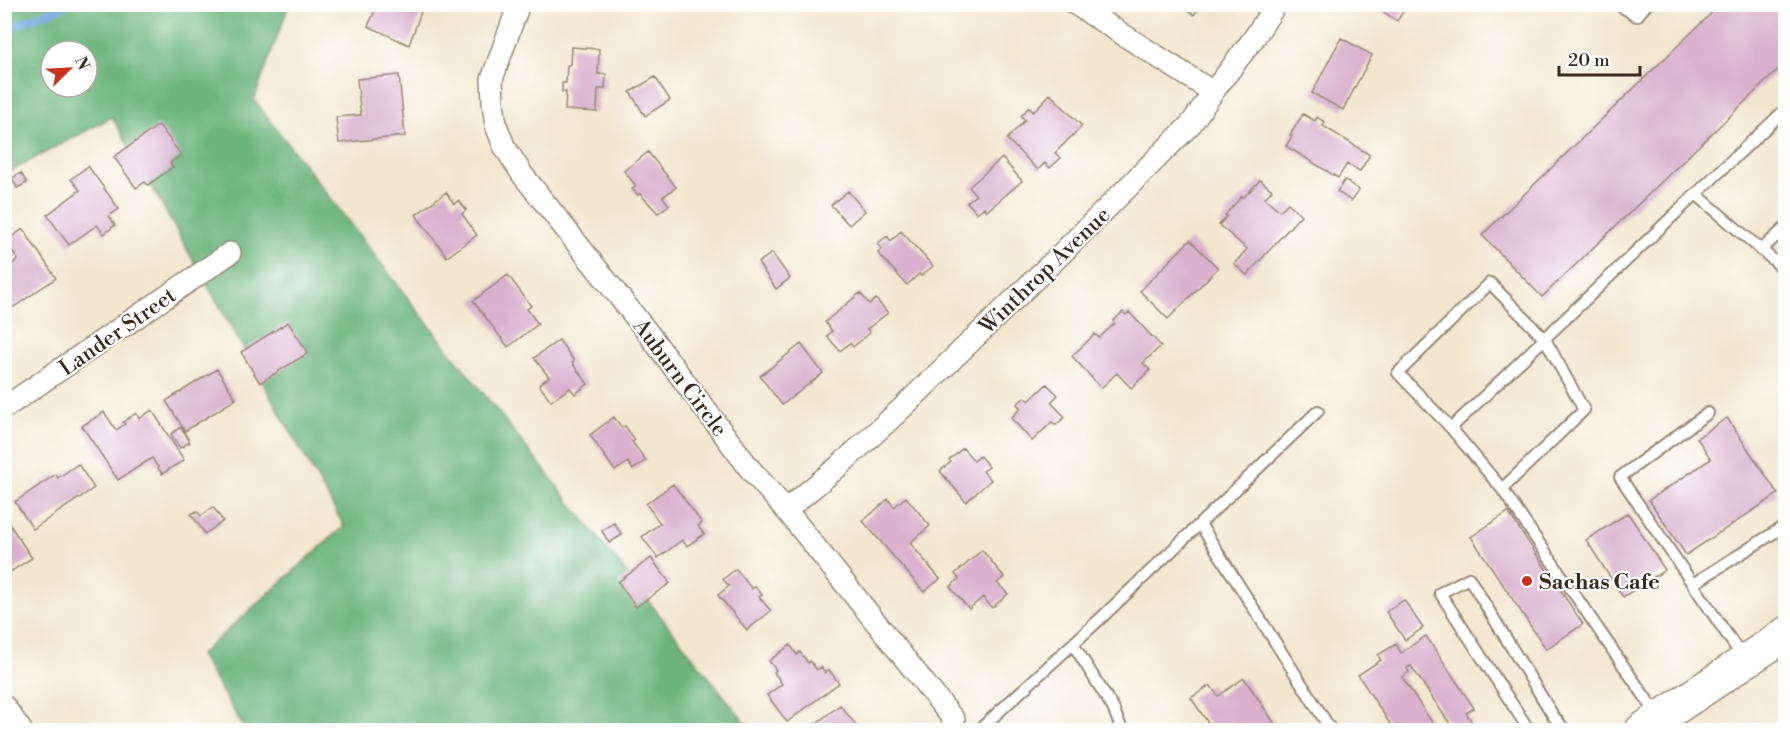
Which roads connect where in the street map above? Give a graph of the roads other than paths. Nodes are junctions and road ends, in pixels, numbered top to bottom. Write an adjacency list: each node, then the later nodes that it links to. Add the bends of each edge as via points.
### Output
1 (519, 4): 19 (street, Auburn Circle, via 492,79 496,125 504,146 750,469)
2 (1075, 4): 6 (street)
3 (1276, 4): 6 (street, Winthrop Avenue)
4 (1617, 4): 5 (lane, via 1637,16)
5 (1647, 4)
6 (1213, 92): 19 (street, Winthrop Avenue, via 1191,124 1053,263 898,412)
7 (1785, 109): 8 (lane)
8 (1696, 194): 10 (lane); 13 (lane)
9 (1785, 226): 10 (lane)
10 (1761, 250): 12 (lane)
11 (230, 253): 14 (street, Lander Street)
12 (1785, 271)
13 (1545, 339): 17 (lane); 17 (lane, via 1490,283 1398,374); 18 (lane, via 1584,410)
14 (4, 408)
15 (1318, 411): 20 (lane)
16 (1708, 413): 22 (lane, via 1620,477)
17 (1451, 428): 18 (lane)
18 (1502, 489): 28 (lane)
19 (786, 510): 27 (street, Auburn Circle)
20 (1200, 524): 24 (lane); 32 (lane)
21 (1785, 531): 22 (lane, via 1783,527)
22 (1693, 584): 25 (lane)
23 (1785, 636): 25 (main road)
24 (1073, 644): 30 (lane); 31 (lane, via 1113,708)
25 (1745, 661): 28 (main road)
26 (4, 706): 29 (street)
27 (954, 720)
28 (1655, 724)
29 (21, 730)
30 (980, 730)
31 (1122, 730)
32 (1330, 730)
33 (1529, 730): 34 (lane, via 1440,593 1469,578)
34 (1565, 730)

